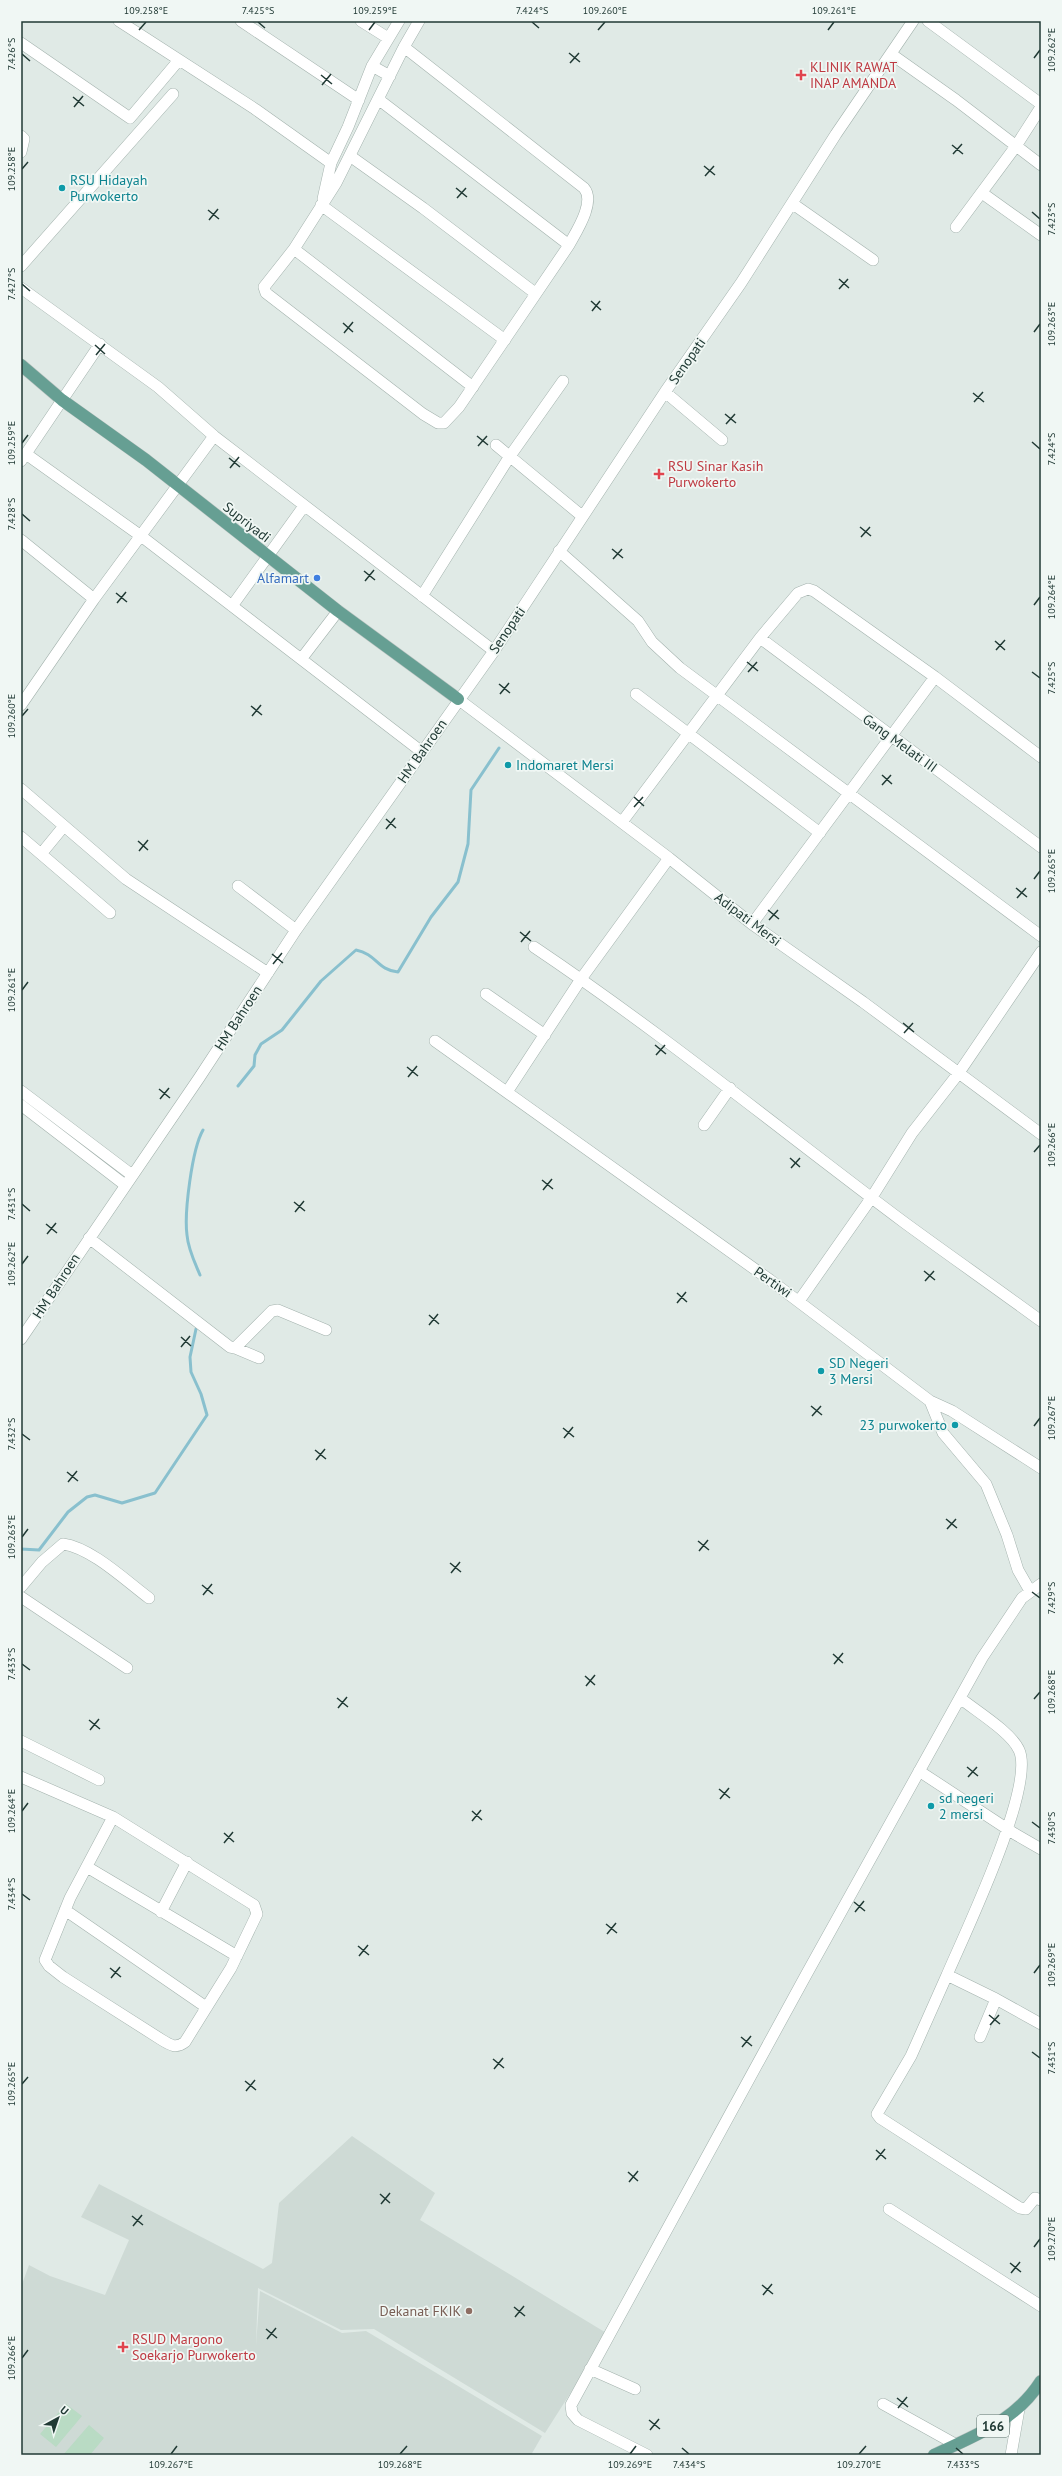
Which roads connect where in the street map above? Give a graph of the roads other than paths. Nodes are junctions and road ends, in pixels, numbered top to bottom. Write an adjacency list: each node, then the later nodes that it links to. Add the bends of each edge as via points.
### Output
1 (119, 21): 12 (street)
2 (241, 21): 17 (street)
3 (361, 21): 8 (street)
4 (399, 21): 8 (street)
5 (419, 21): 10 (street)
6 (913, 21): 11 (street, Senopati)
7 (928, 21): 18 (street)
8 (388, 38): 13 (street)
9 (21, 43): 12 (street, via 130,118)
10 (404, 47): 14 (street); 33 (street, via 584,188 588,202)
11 (891, 54): 23 (street); 29 (street, Senopati)
12 (179, 60): 26 (street, via 255,109)
13 (372, 66): 14 (street); 17 (street)
14 (390, 76): 16 (street)
15 (172, 94): 36 (street)
16 (378, 99): 22 (street); 33 (street)
17 (360, 100): 20 (street)
18 (1041, 104)
19 (1041, 107): 23 (street)
20 (348, 127): 22 (street); 26 (street)
21 (21, 136): 24 (street, via 24,139)
22 (361, 136): 25 (street)
23 (1016, 146): 27 (street); 28 (street)
24 (21, 152)
25 (350, 156): 30 (street); 38 (street)
26 (330, 163): 30 (street)
27 (1041, 165)
28 (982, 193): 31 (street); 32 (street)
29 (793, 204): 35 (street); 44 (street, Senopati)
30 (321, 205): 34 (street); 39 (street)
31 (956, 227)
32 (1041, 235)
33 (569, 245): 38 (street)
34 (294, 249): 43 (street); 43 (street, via 264,287 266,293 364,369 423,414 438,422 448,421)
35 (873, 260)
36 (21, 266)
37 (21, 288): 40 (street)
38 (535, 293): 39 (street)
39 (505, 340): 43 (street)
40 (100, 344): 45 (street); 46 (street, via 158,388)
41 (21, 365): 45 (main road, Supriyadi)
42 (563, 381): 50 (street)
43 (473, 387)
44 (665, 392): 47 (street); 53 (street, Senopati)
45 (62, 400): 49 (street); 51 (main road, Supriyadi)
46 (214, 436): 51 (street); 52 (street)
47 (722, 440)
48 (496, 445): 50 (street)
49 (24, 452): 54 (street)
50 (510, 456): 53 (street); 58 (street)
51 (178, 486): 54 (street); 57 (main road, Supriyadi)
52 (304, 506): 57 (street); 58 (street)
53 (582, 516): 56 (street, Senopati)
54 (141, 536): 59 (street); 60 (street)
55 (21, 540): 59 (street)
56 (559, 551): 63 (street, Senopati); 67 (street, via 638,620 658,649)
57 (268, 557): 60 (street); 61 (main road, Supriyadi)
58 (422, 596): 63 (street)
59 (94, 599): 69 (street)
60 (232, 606): 64 (street)
61 (338, 612): 64 (street); 68 (main road, Supriyadi)
62 (760, 638): 65 (street, via 798,593 808,589); 67 (street); 71 (street, Gang Melati III)
63 (494, 651): 68 (street, Senopati)
64 (302, 658): 72 (street)
65 (935, 677): 71 (street); 73 (street)
66 (636, 694): 70 (street)
67 (715, 695): 70 (street); 75 (street)
68 (458, 699): 72 (street, HM Bahroen); 76 (street, Adipati Mersi)
69 (21, 705)
70 (687, 732): 76 (street); 78 (street)
71 (890, 737): 75 (street); 80 (street, Gang Melati III)
72 (422, 752): 86 (street, HM Bahroen)
73 (1041, 757)
74 (21, 789): 77 (street)
75 (849, 794): 78 (street); 87 (street)
76 (622, 822): 82 (street, Adipati Mersi)
77 (64, 826): 81 (street); 90 (street, via 126,879)
78 (820, 833): 85 (street)
79 (21, 837): 81 (street)
80 (1041, 847)
81 (41, 854): 84 (street)
82 (669, 858): 85 (street, Adipati Mersi); 91 (street)
83 (238, 886): 86 (street)
84 (110, 913)
85 (752, 924): 95 (street, Adipati Mersi, via 863,1002)
86 (296, 930): 90 (street, HM Bahroen)
87 (1041, 936)
88 (534, 947): 91 (street)
89 (1041, 952): 95 (street)
90 (268, 973): 102 (street, HM Bahroen)
91 (581, 979): 93 (street); 96 (street)
92 (486, 994): 93 (street)
93 (545, 1036): 98 (street)
94 (435, 1041): 98 (street, Pertiwi)
95 (958, 1074): 101 (street, Adipati Mersi); 104 (street, via 912,1133)
96 (730, 1088): 100 (street); 104 (street)
97 (21, 1090): 102 (street)
98 (507, 1092): 106 (street, Pertiwi)
99 (21, 1105): 103 (street)
100 (704, 1125)
101 (1041, 1134)
102 (132, 1175): 103 (street, HM Bahroen)
103 (125, 1185): 105 (street, HM Bahroen)
104 (872, 1196): 106 (street); 107 (street)
105 (89, 1238): 109 (street, HM Bahroen); 110 (street, via 222,1342)
106 (798, 1301): 112 (street, Pertiwi)
107 (1041, 1321)
108 (326, 1330): 110 (street, via 278,1310 272,1310)
109 (21, 1339)
110 (235, 1348): 111 (street)
111 (259, 1358)
112 (930, 1401): 113 (street, Pertiwi, via 952,1411); 116 (street, via 943,1433 986,1484 1018,1570)
113 (1041, 1468)
114 (1041, 1584): 116 (street)
115 (21, 1587): 118 (street, via 54,1550 63,1544 88,1554)
116 (1030, 1591): 120 (street, via 1022,1598 982,1658)
117 (21, 1597): 119 (street)
118 (149, 1598)
119 (127, 1668)
120 (960, 1698): 122 (street); 126 (street, via 1008,1736 1021,1754 1019,1792)
121 (21, 1741): 124 (street)
122 (919, 1771): 126 (street); 141 (street)
123 (21, 1777): 125 (street)
124 (99, 1780)
125 (113, 1817): 128 (street); 129 (street)
126 (1012, 1832): 127 (street); 133 (street)
127 (1041, 1849)
128 (187, 1862): 131 (street); 132 (street, via 254,1905 257,1914)
129 (87, 1867): 130 (street); 131 (street)
130 (65, 1910): 135 (street); 135 (street, via 46,1960 49,1966 63,1977 172,2046 179,2046 185,2042)
131 (161, 1912): 132 (street)
132 (237, 1956): 135 (street)
133 (947, 1976): 134 (street); 138 (street, via 910,2056 877,2114 1020,2208 1026,2209 1034,2198)
134 (996, 1999): 136 (street); 137 (street)
135 (206, 2007)
136 (1041, 2024)
137 (980, 2037)
138 (1041, 2200)
139 (889, 2208): 140 (street)
140 (1041, 2306)
141 (590, 2369): 143 (street); 147 (street, via 571,2405 572,2413 578,2420)
142 (1039, 2388): 145 (main road, 166)
143 (635, 2389)
144 (882, 2404): 146 (street)
145 (1019, 2410): 146 (main road, 166, via 998,2424); 149 (street)
146 (955, 2444): 148 (main road, 166)
147 (647, 2455)
148 (934, 2455)
149 (1010, 2455)

